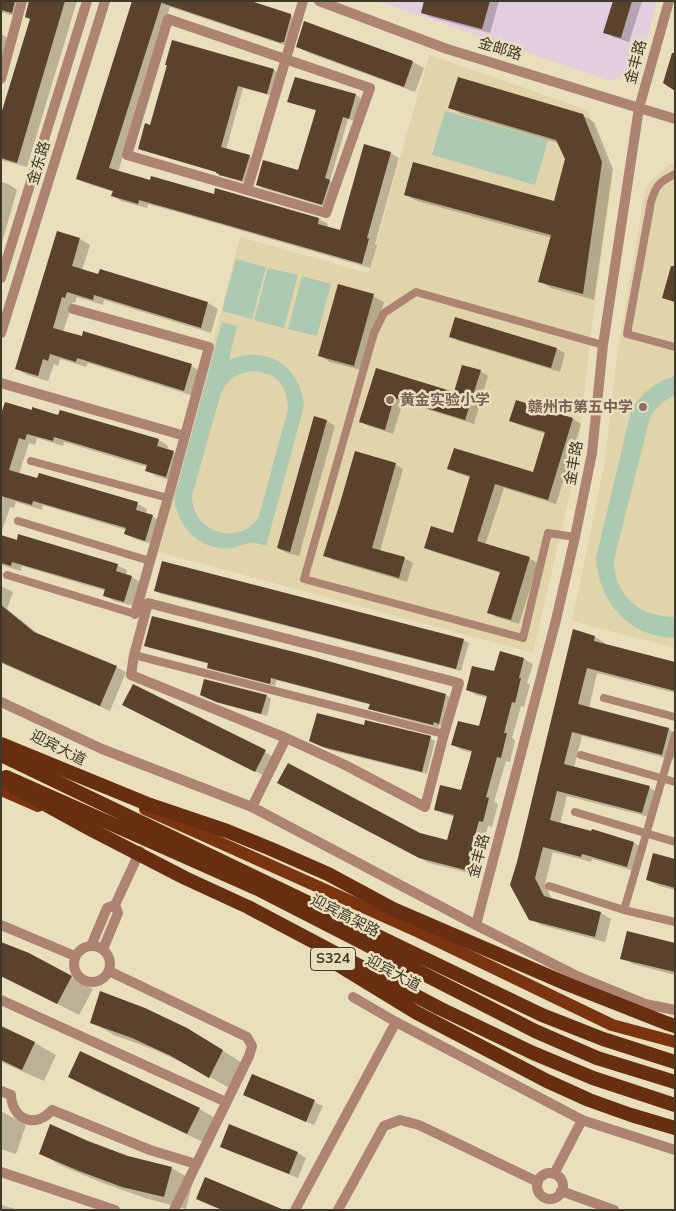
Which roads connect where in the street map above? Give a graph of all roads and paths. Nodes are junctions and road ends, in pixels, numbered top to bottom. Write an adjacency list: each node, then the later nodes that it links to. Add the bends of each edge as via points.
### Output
1 (22, 1): 8 (street)
2 (87, 1): 13 (street, 金东路)
3 (105, 1): 15 (street, 金东路)
4 (303, 1): 7 (street)
5 (319, 1): 9 (street, 金邮路, via 447,49)
6 (669, 1): 9 (street, 金丰路)
7 (286, 58): 12 (street); 12 (street, via 370,88 326,213); 12 (street, via 168,19 127,155)
8 (1, 79)
9 (639, 108): 10 (street, 金邮路); 16 (street, 金丰路)
10 (675, 119)
11 (675, 174): 17 (lane, via 656,186 651,202 627,334)
12 (247, 190)
13 (1, 278)
14 (73, 309): 19 (street, via 209,347)
15 (1, 333)
16 (604, 345): 23 (street, 金丰路, via 592,453); 23 (lane, via 416,292 384,313 374,333 304,579 523,638 548,533)
17 (675, 347)
18 (1, 383): 19 (street)
19 (185, 436): 21 (street)
20 (31, 461): 21 (lane)
21 (168, 498): 24 (street)
22 (18, 521): 24 (lane)
23 (574, 537): 54 (street, 金丰路, via 556,620)
24 (150, 560): 26 (street)
25 (7, 575): 26 (lane)
26 (135, 614)
27 (134, 655): 31 (lane); 31 (street, via 148,603 460,683); 34 (street, via 131,674)
28 (604, 698): 30 (lane)
29 (1, 702): 43 (street, via 102,749)
30 (675, 717)
31 (444, 734): 34 (street, via 425,807)
32 (675, 736): 39 (lane)
33 (1, 738): 64 (main road, 迎宾大道, via 124,800 419,932 612,1025)
34 (286, 738): 43 (street)
35 (1, 744): 63 (highway, bridge, via 150,805 228,831 328,874 393,909 466,941)
36 (1, 755): 65 (highway, 迎宾高架路, via 542,1015)
37 (581, 755): 39 (lane)
38 (1, 774): 66 (highway, 迎宾高架路, via 258,889 535,1031 597,1058)
39 (662, 778): 41 (lane); 45 (lane)
40 (1, 780): 50 (highway, bridge, via 185,878)
41 (675, 782)
42 (1, 790): 47 (main road, 迎宾大道 / S324)
43 (252, 807): 54 (street)
44 (575, 812): 45 (lane)
45 (646, 833): 46 (lane); 51 (lane)
46 (675, 842)
47 (140, 851): 49 (street); 69 (main road, 迎宾大道 / S324, via 388,990 530,1058 591,1082)
48 (549, 886): 51 (lane)
49 (115, 905): 55 (street, via 107,908); 56 (street, via 118,913)
50 (248, 907): 69 (highway, bridge, via 524,1049 594,1078); 71 (highway, bridge, via 417,1013 548,1082 589,1100)
51 (624, 910): 52 (lane)
52 (675, 922)
53 (1, 924): 57 (street)
54 (476, 925): 61 (street, via 580,977 645,1004)
55 (91, 946): 56 (street); 57 (street)
56 (103, 950): 58 (street, via 110,959)
57 (75, 956): 58 (street, via 76,972 83,980 99,981)
58 (109, 971): 68 (street, via 247,1037 252,1046 249,1056)
59 (353, 998): 62 (street)
60 (1, 1000): 68 (street)
61 (675, 1010)
62 (396, 1022): 70 (street); 80 (street)
63 (675, 1026)
64 (675, 1042)
65 (675, 1062)
66 (675, 1082)
67 (1, 1091): 73 (street, via 11,1095 14,1110 26,1119 41,1119 52,1110 150,1150)
68 (226, 1102): 73 (street)
69 (675, 1104)
70 (582, 1120): 72 (street); 75 (street)
71 (675, 1128)
72 (675, 1150)
73 (196, 1164): 79 (street)
74 (1, 1172): 78 (street)
75 (554, 1174): 76 (street, via 544,1175); 77 (street, via 561,1181)
76 (538, 1182): 77 (street, via 537,1190 548,1199 558,1196); 81 (street, via 419,1125 400,1120 384,1126)
77 (561, 1191): 82 (street)
78 (115, 1210)
79 (174, 1210)
80 (296, 1210)
81 (338, 1210)
82 (614, 1210)

